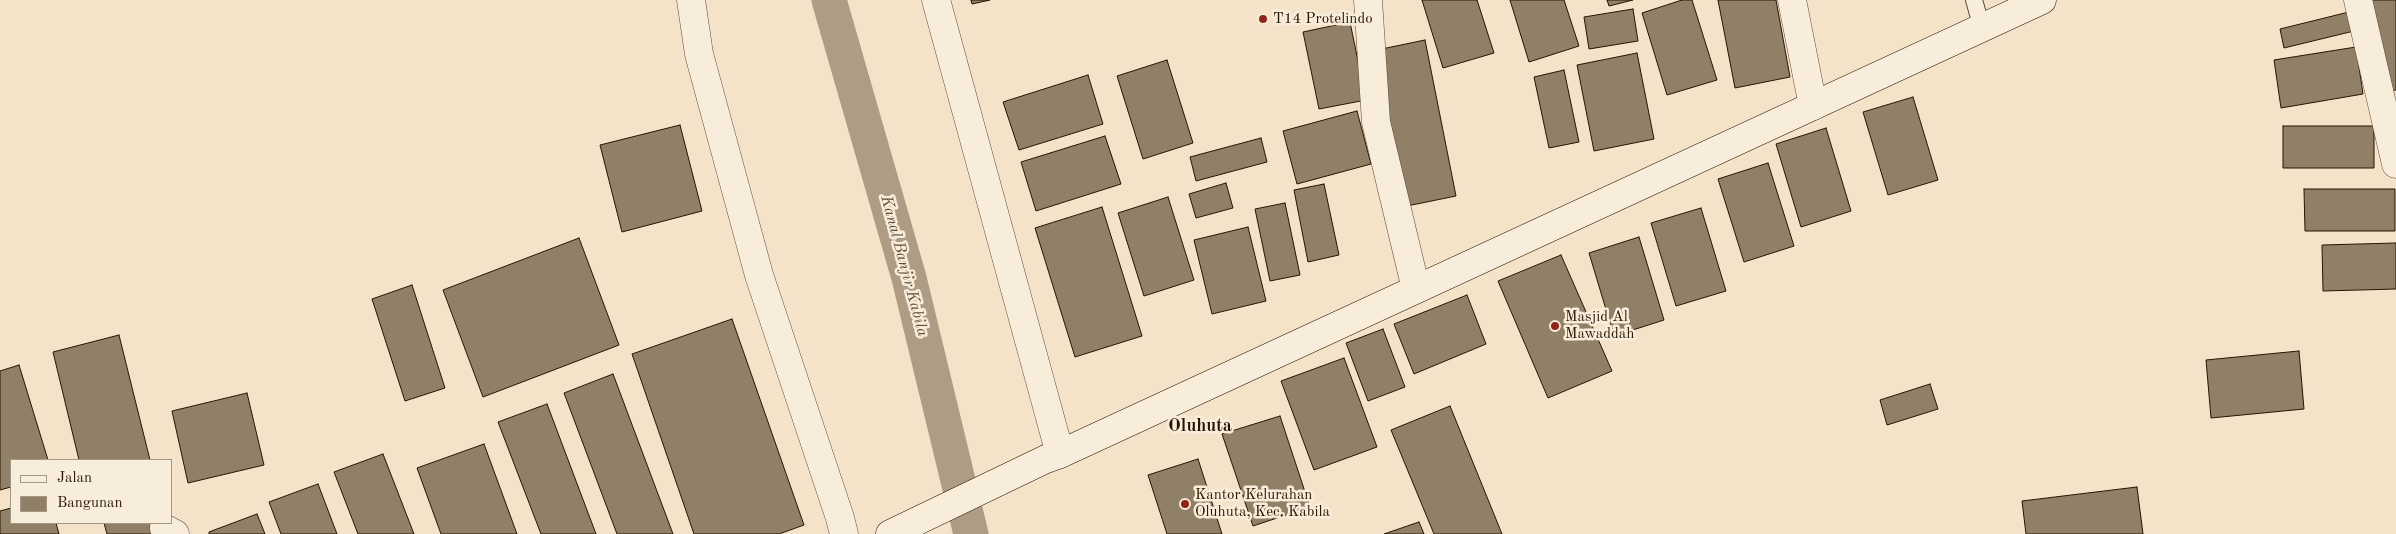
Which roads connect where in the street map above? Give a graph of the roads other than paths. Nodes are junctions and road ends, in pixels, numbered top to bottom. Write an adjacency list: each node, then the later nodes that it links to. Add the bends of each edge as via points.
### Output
1 (691, 0): 13 (street, via 699,54 759,275)
2 (936, 0): 12 (street)
3 (1368, 0): 11 (street, via 1376,122)
4 (1792, 0): 9 (street)
5 (1974, 0): 8 (lane)
6 (2042, 0): 8 (street)
7 (2358, 0): 10 (street)
8 (1982, 28): 9 (street)
9 (1813, 106): 11 (street)
10 (2396, 164)
11 (1416, 290): 12 (street)
12 (1053, 456): 14 (street)
13 (844, 534)
14 (890, 534)

